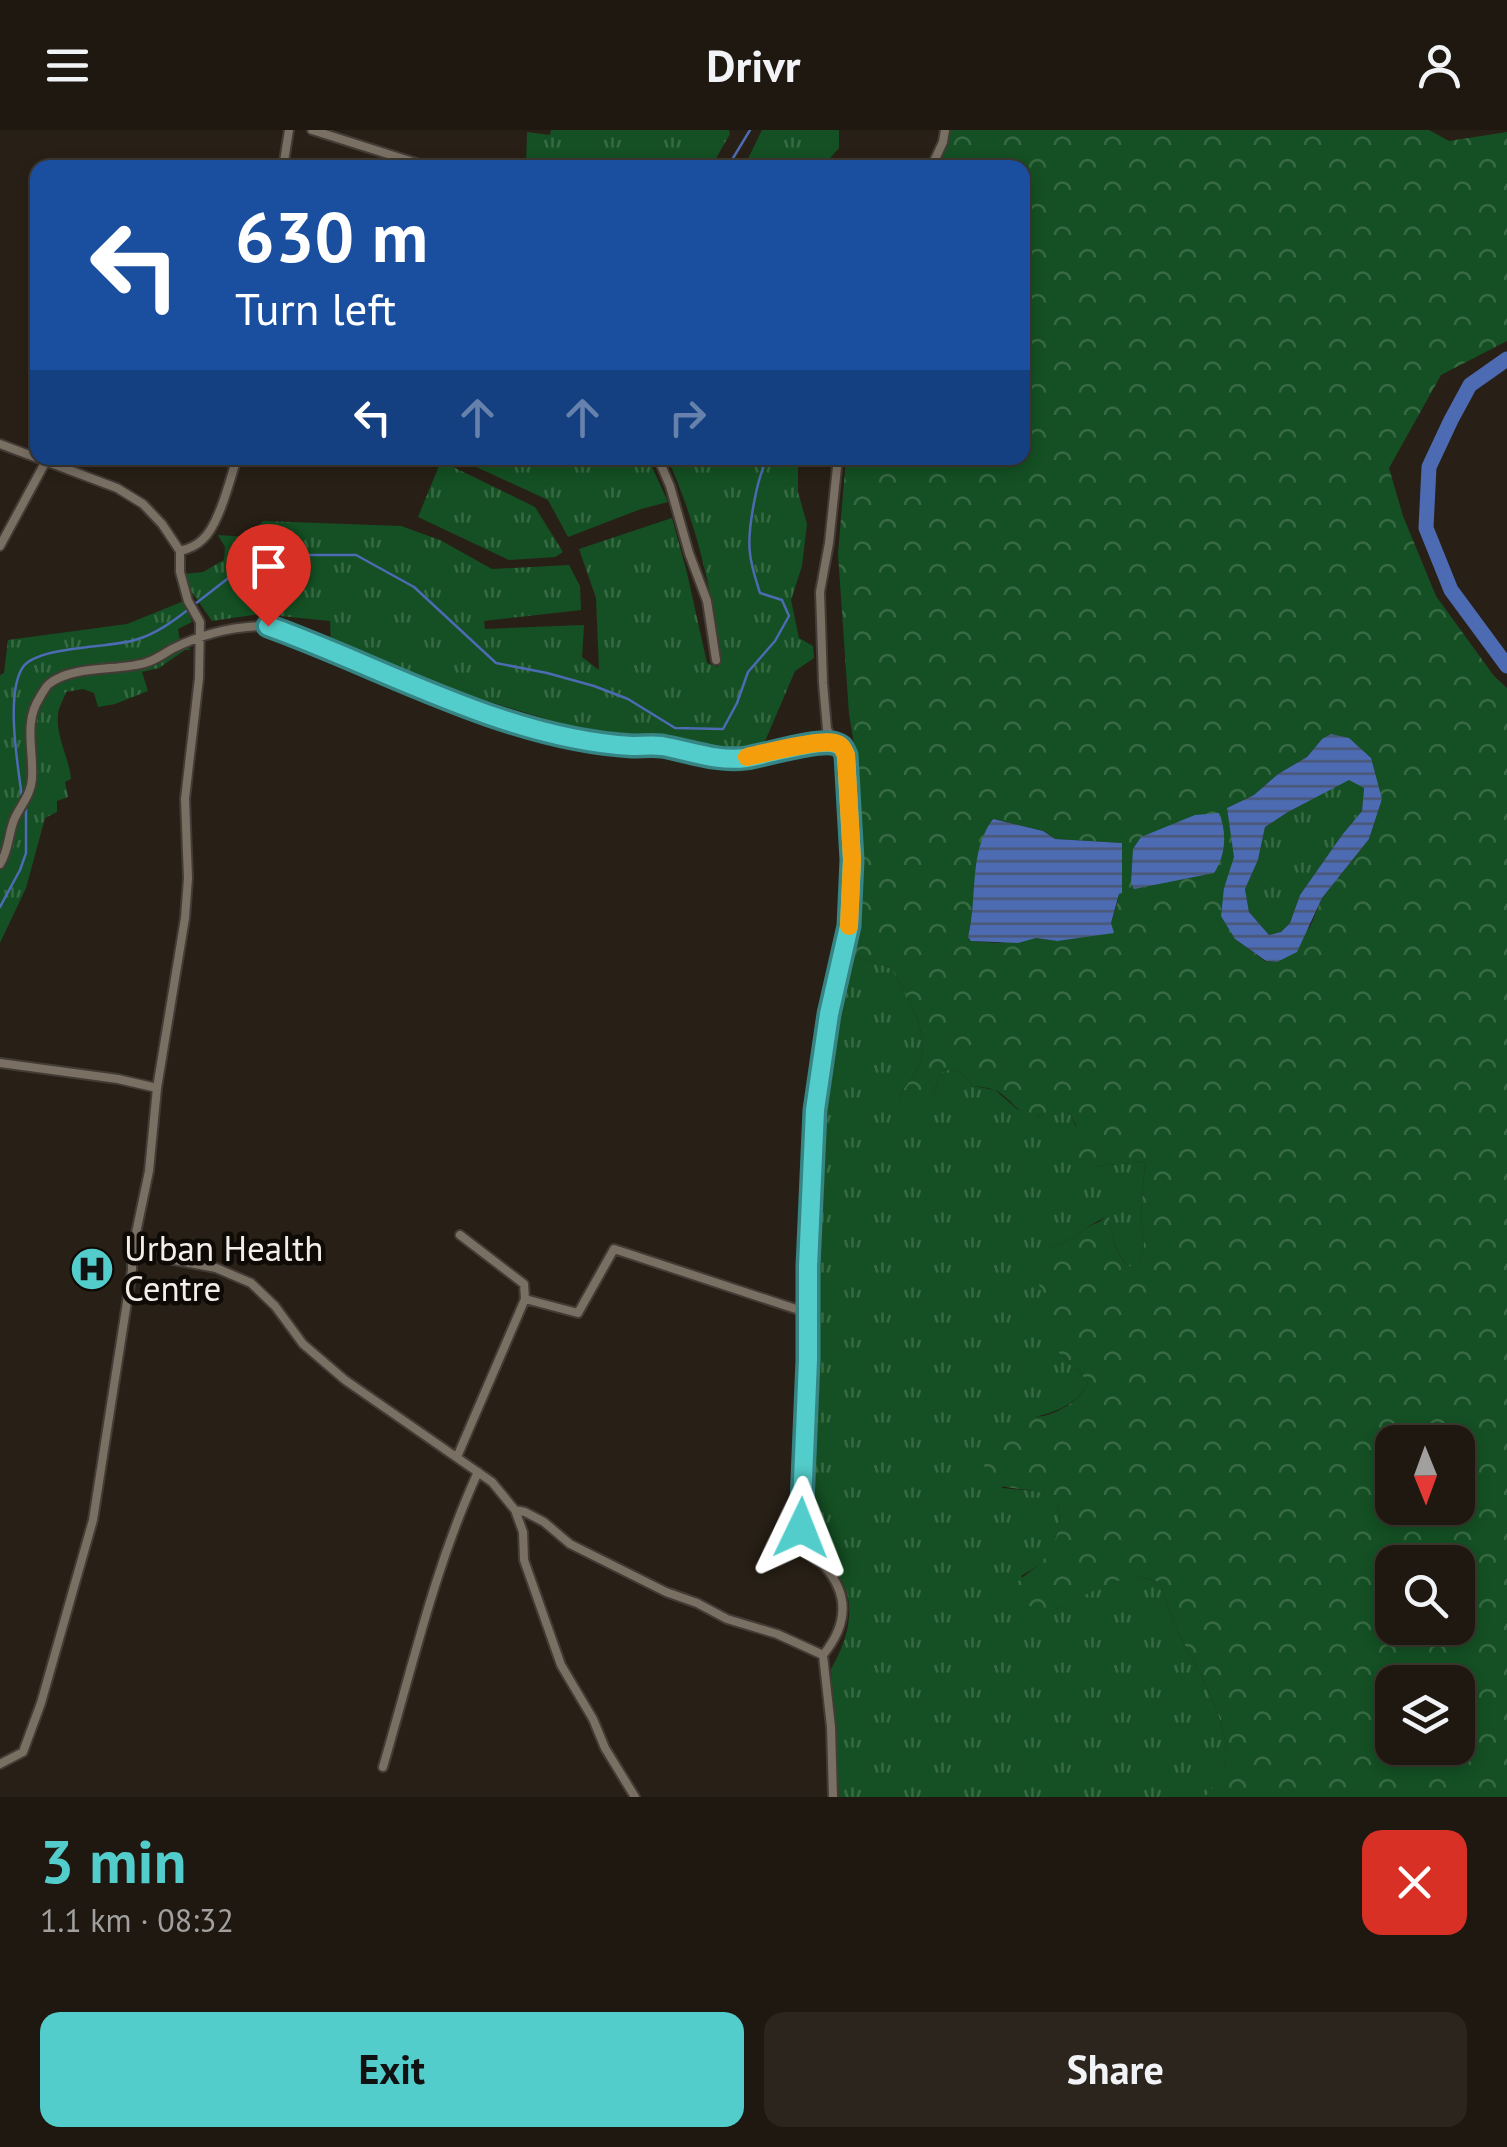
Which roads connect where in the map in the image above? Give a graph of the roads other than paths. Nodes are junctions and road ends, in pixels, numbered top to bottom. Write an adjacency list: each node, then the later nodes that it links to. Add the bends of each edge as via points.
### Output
1 (289, 130): 4 (street)
2 (312, 130): 5 (street)
3 (945, 130): 6 (street)
4 (284, 160)
5 (407, 160)
6 (935, 160)
7 (0, 444): 8 (street)
8 (30, 455)
9 (44, 465): 14 (street)
10 (56, 465): 15 (street, via 143,504)
11 (235, 465): 15 (street, via 206,538)
12 (661, 465): 17 (street, via 707,602)
13 (837, 465): 18 (street, via 820,592 822,682)
14 (0, 546)
15 (180, 551): 16 (street)
16 (200, 638): 18 (street, via 268,626 470,707 570,737 742,758); 19 (street, via 157,660 48,685 30,726 30,791); 21 (street, via 185,799 185,918)
17 (716, 660)
18 (834, 743): 25 (street, via 846,755 849,926 815,1110)
19 (0, 864)
20 (0, 1063): 21 (street)
21 (157, 1088): 23 (street)
22 (460, 1235): 24 (street, via 524,1284)
23 (132, 1252): 26 (street, via 216,1268 250,1283 344,1380); 30 (street, via 93,1520 23,1752)
24 (525, 1299): 25 (street, via 578,1313 614,1249); 26 (street)
25 (808, 1313): 29 (street, via 801,1528 806,1551 842,1596 843,1619)
26 (457, 1456): 27 (street)
27 (478, 1472): 28 (street); 31 (street, via 429,1607)
28 (516, 1510): 29 (street, via 644,1582); 32 (street, via 524,1560 560,1666)
29 (823, 1655): 33 (street)
30 (0, 1764)
31 (384, 1768)
32 (635, 1797)
33 (833, 1797)

